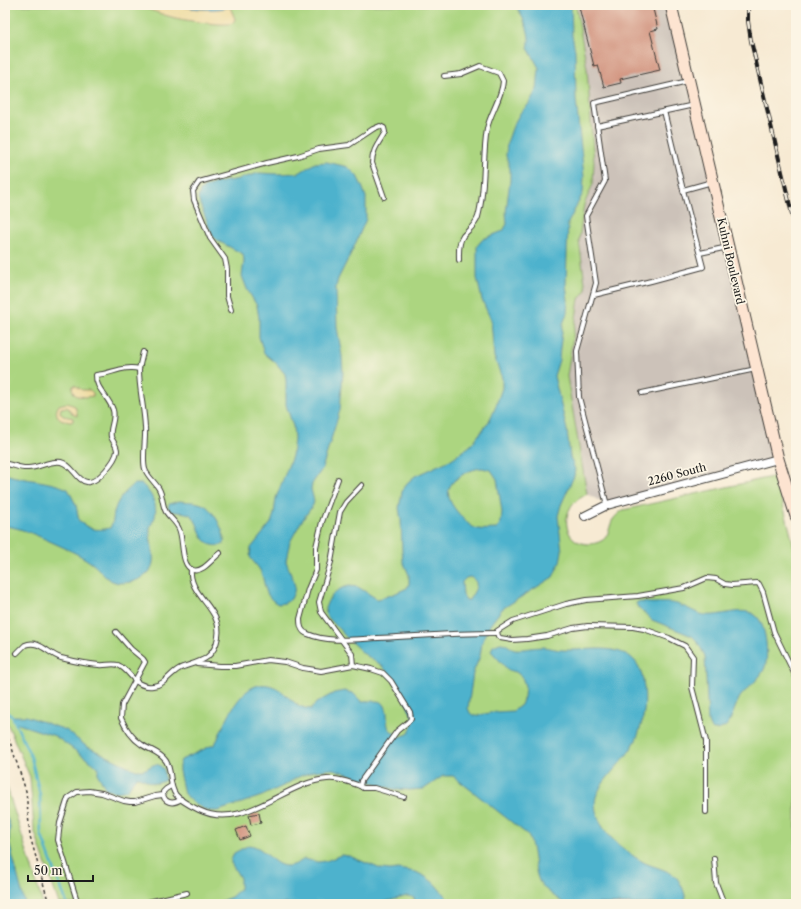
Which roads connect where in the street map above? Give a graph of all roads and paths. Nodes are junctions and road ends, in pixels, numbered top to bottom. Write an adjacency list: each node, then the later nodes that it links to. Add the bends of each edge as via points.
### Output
1 (671, 5): 3 (street, Kuhni Boulevard)
2 (444, 76): 12 (lane, via 461,74 480,66 499,73 503,81 487,128 483,194 477,219 460,242)
3 (689, 80): 4 (street, Kuhni Boulevard); 6 (lane, via 594,103)
4 (695, 104): 5 (lane); 7 (street, Kuhni Boulevard)
5 (664, 111): 6 (lane); 8 (lane)
6 (597, 126): 13 (lane, via 605,181 586,216 596,283)
7 (713, 182): 8 (lane); 10 (street, Kuhni Boulevard)
8 (683, 190): 11 (lane)
9 (384, 197): 14 (lane, via 372,163 375,148 385,132 380,126 349,145 319,148 298,156 198,182 193,191 194,200 210,238 225,259)
10 (728, 247): 11 (lane); 17 (street, Kuhni Boulevard)
11 (700, 253): 13 (lane, via 704,267)
12 (458, 260)
13 (594, 295): 23 (lane, via 578,351 579,397)
14 (231, 310)
15 (143, 352): 16 (lane)
16 (139, 369): 20 (lane, via 123,368 96,375 97,384 113,409 111,435 117,449 116,455 100,477 88,483 61,462 28,468); 27 (lane, via 146,428 144,468 160,490 166,511 179,528 186,562)
17 (757, 369): 18 (lane); 19 (street, Kuhni Boulevard)
18 (642, 393)
19 (778, 459): 23 (street, 2260 South); 25 (street, Kuhni Boulevard)
20 (7, 464)
21 (338, 479): 30 (lane, via 322,522 316,547 316,570 308,589 300,624 307,634)
22 (362, 486): 30 (lane, via 340,512 331,562 319,602 321,612)
23 (606, 505): 24 (street, 2260 South)
24 (585, 516)
25 (796, 516)
26 (220, 553): 27 (lane, via 203,568)
27 (191, 569): 32 (lane, via 194,586 212,610 218,624 218,638)
28 (116, 632): 37 (lane, via 131,650 144,659 145,662)
29 (497, 633): 30 (lane); 36 (lane, via 498,629 513,621 572,602 638,596 684,588 707,578 732,585 757,582 761,586 774,632); 44 (lane, via 500,638 516,640 547,636 580,627 633,627 669,638 685,646 693,656 692,687 706,741)
30 (341, 639): 35 (lane, via 352,654)
31 (18, 653): 37 (lane, via 25,645 36,644 60,658 119,666)
32 (208, 657): 33 (lane); 34 (lane)
33 (197, 664): 34 (lane); 37 (lane, via 176,670 154,686)
34 (210, 665): 35 (lane, via 235,666 268,660 321,671)
35 (353, 665): 39 (lane, via 383,673 411,716 408,722 397,730)
36 (796, 677)
37 (135, 681): 40 (lane, via 122,705 121,718 136,740 164,758)
38 (5, 733): 48 (path, via 26,791 30,836)
39 (360, 783): 42 (lane, via 363,788 374,788); 43 (lane, via 326,779 308,784 256,808 225,815 208,814)
40 (171, 786): 41 (lane, via 165,790); 43 (lane)
41 (163, 796): 43 (lane, via 172,802); 49 (lane, via 130,802 89,791 76,792 68,798 58,840)
42 (404, 797)
43 (181, 800)
44 (706, 812)
45 (714, 858): 50 (lane, via 716,883)
46 (187, 893): 47 (lane)
47 (148, 902)
48 (49, 904)
49 (78, 904)
50 (724, 904)

